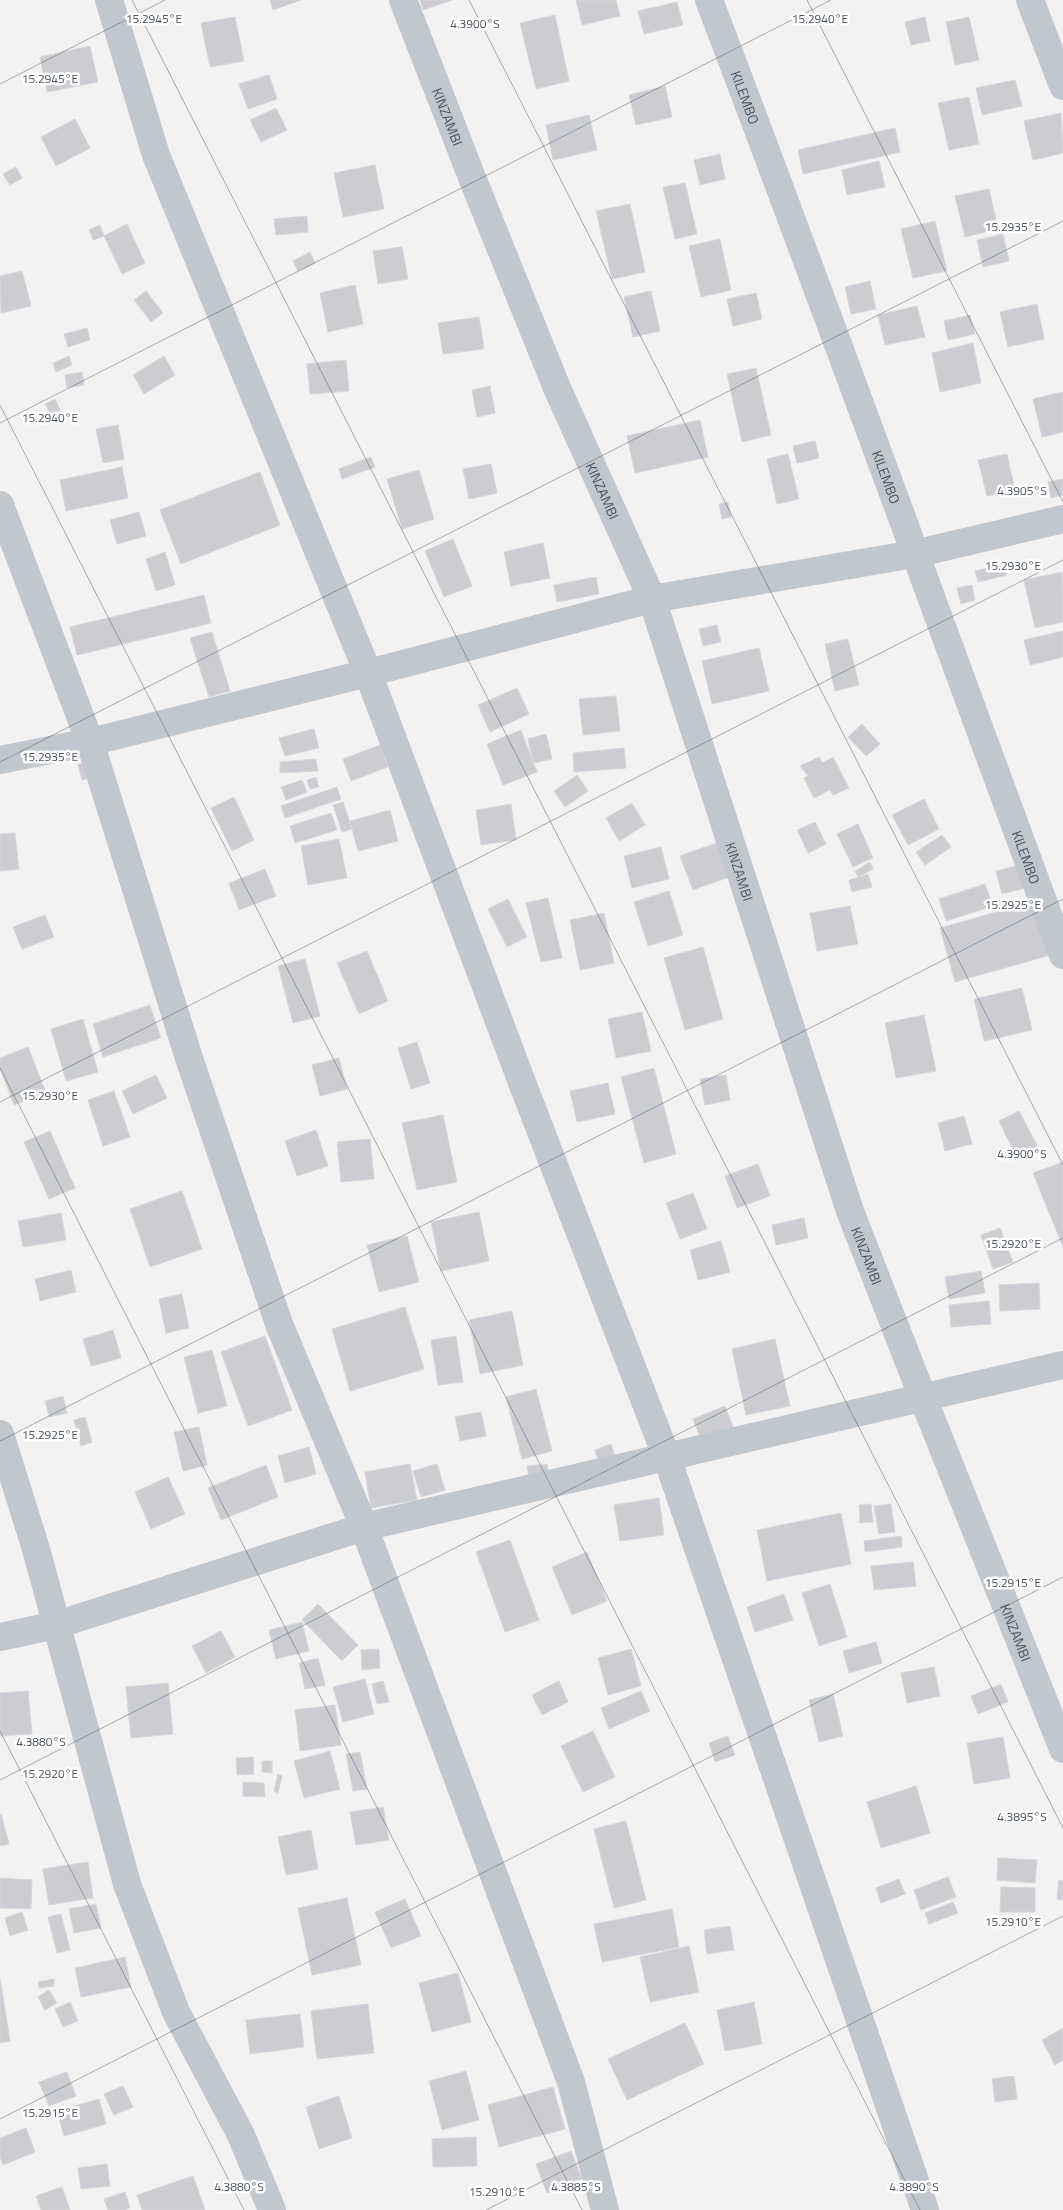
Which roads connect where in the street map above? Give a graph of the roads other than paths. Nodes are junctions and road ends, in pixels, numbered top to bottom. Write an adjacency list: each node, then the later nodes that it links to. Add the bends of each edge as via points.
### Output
1 (109, 0): 10 (street, via 156,155)
2 (404, 0): 9 (street, KINZAMBI, via 557,388)
3 (709, 0): 8 (street, KILEMBO, via 812,268)
4 (1030, 0): 5 (street)
5 (1063, 86)
6 (0, 505): 11 (street)
7 (1063, 518): 8 (street)
8 (914, 554): 9 (street); 13 (street, KILEMBO)
9 (652, 599): 10 (street); 15 (street, KINZAMBI, via 847,1202)
10 (368, 673): 11 (street); 17 (street)
11 (90, 742): 12 (street); 18 (street, via 189,1058 279,1324)
12 (0, 760)
13 (1063, 955)
14 (1063, 1365): 15 (street)
15 (922, 1398): 17 (street); 21 (street, KINZAMBI)
16 (0, 1434): 19 (street)
17 (667, 1458): 18 (street); 24 (street)
18 (364, 1527): 19 (street); 23 (street, via 571,2082)
19 (56, 1625): 20 (street); 22 (street, via 127,1884 176,2012 241,2135)
20 (0, 1637)
21 (1063, 1749)
22 (272, 2210)
23 (605, 2210)
24 (925, 2210)

